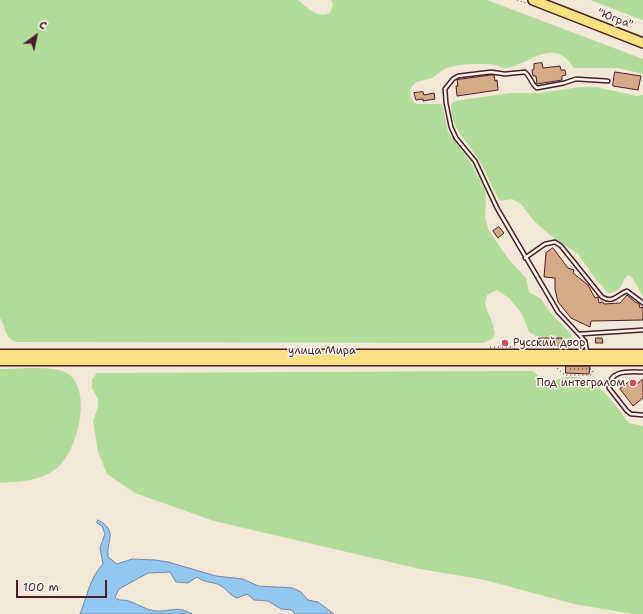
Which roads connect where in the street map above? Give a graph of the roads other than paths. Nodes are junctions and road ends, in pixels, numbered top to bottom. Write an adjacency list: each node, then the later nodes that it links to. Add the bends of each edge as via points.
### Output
1 (533, 0): 2 (highway, "Югра")
2 (643, 43)
3 (608, 81): 4 (lane, via 576,79 564,84 536,88 526,72 491,72 458,76 445,89 453,134 475,161)
4 (525, 258): 5 (lane, via 545,244 555,242 602,297 614,300 627,291); 7 (lane, via 558,312)
5 (643, 303)
6 (643, 330): 7 (lane)
7 (580, 334): 12 (lane, via 586,342)
8 (0, 354): 12 (main road, улица Мира)
9 (643, 354): 12 (main road, улица Мира)
10 (0, 361): 12 (main road, улица Мира)
11 (643, 361): 12 (main road, улица Мира)
12 (588, 362)
13 (643, 372): 14 (lane, via 620,372 609,383 611,392 627,411)
14 (643, 415)

